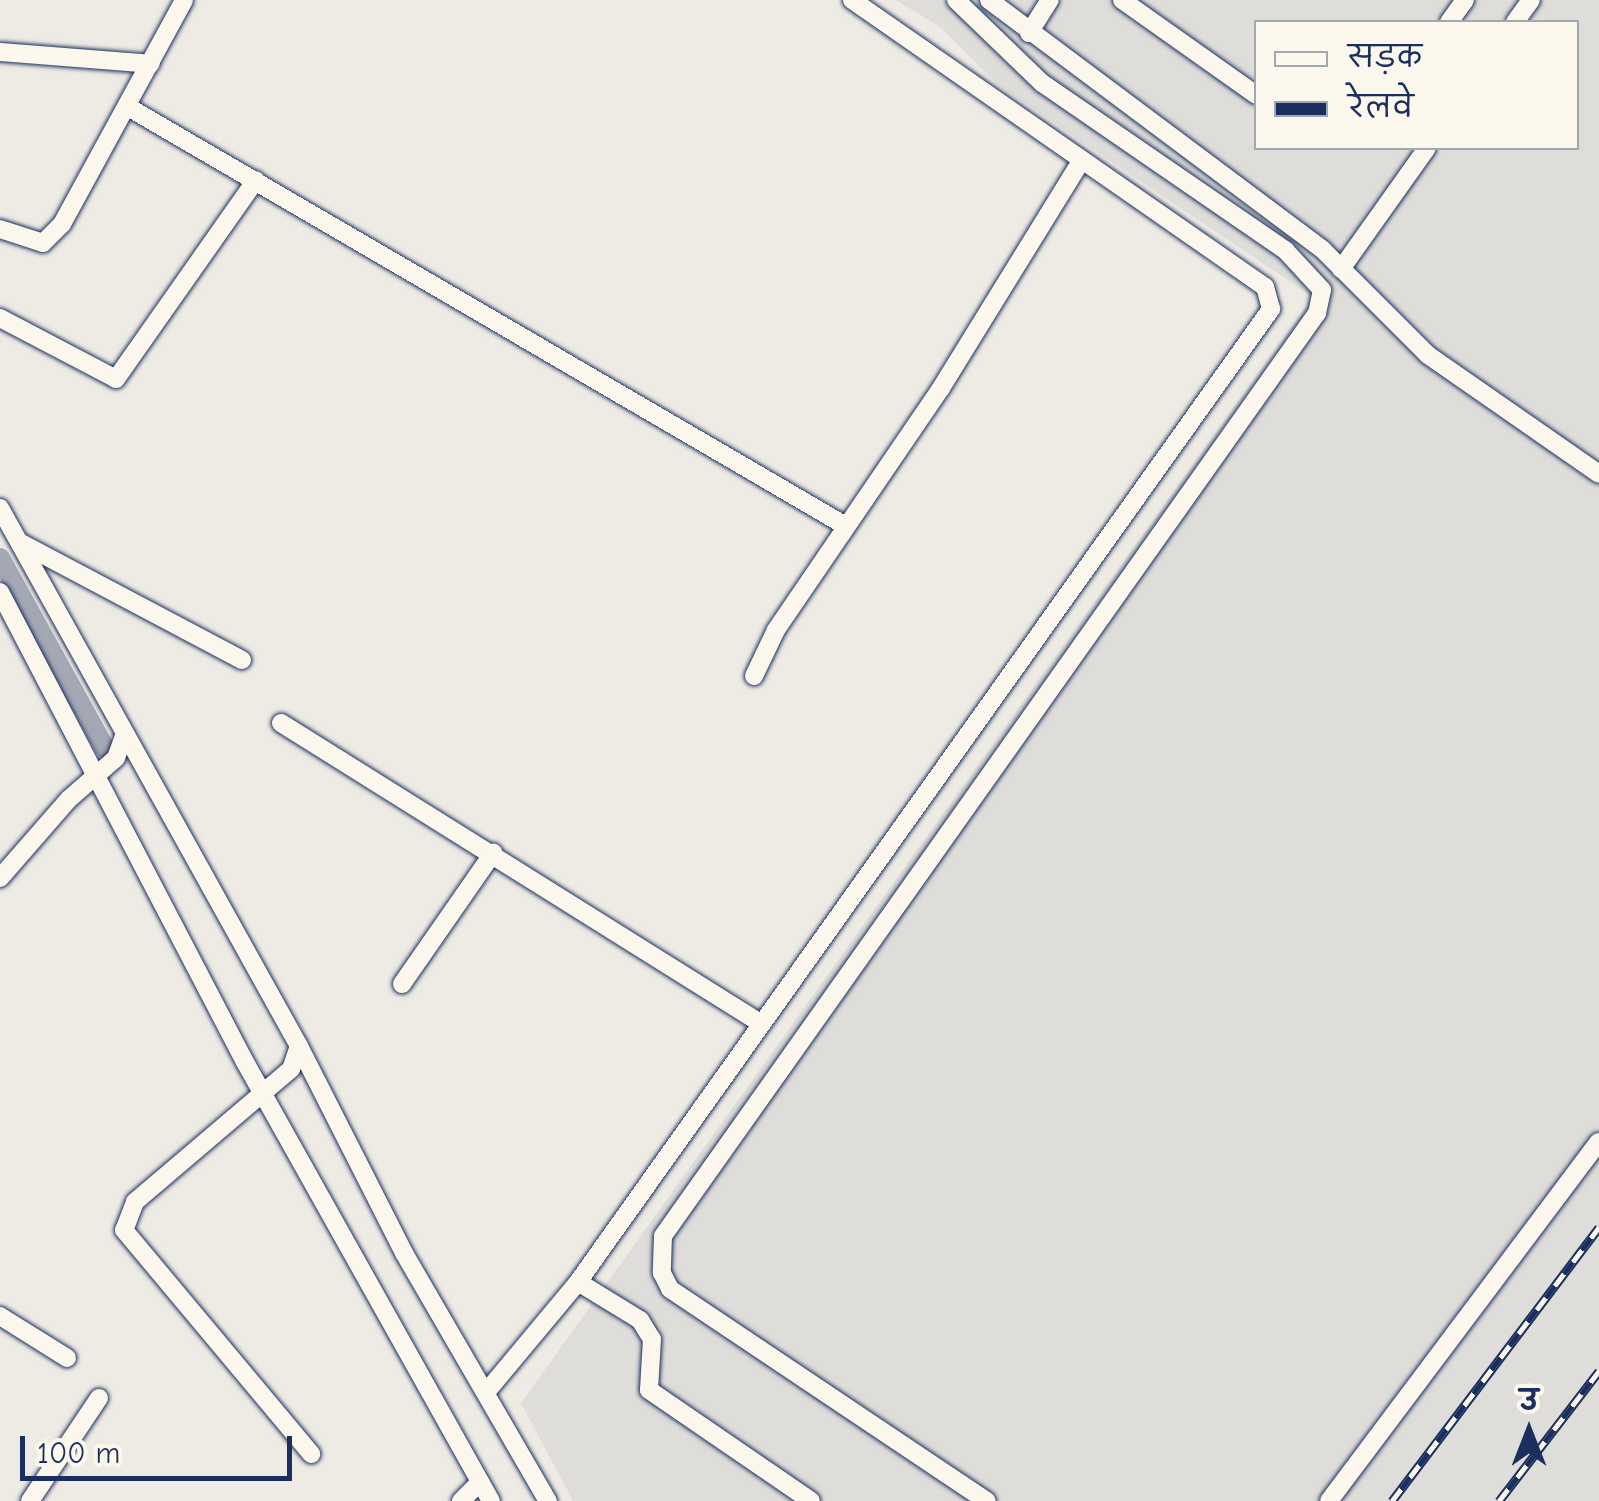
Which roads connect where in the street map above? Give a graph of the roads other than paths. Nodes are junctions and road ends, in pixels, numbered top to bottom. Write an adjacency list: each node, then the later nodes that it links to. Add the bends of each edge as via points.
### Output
1 (184, 0): 9 (street)
2 (852, 0): 13 (street)
3 (956, 0): 47 (street, via 1042,83 1286,251 1322,290 1294,346 663,1236 662,1274 670,1289)
4 (989, 0): 7 (street)
5 (1050, 0): 7 (street)
6 (1122, 0): 10 (street)
7 (1030, 33): 16 (street)
8 (0, 52): 9 (street)
9 (152, 64): 11 (street)
10 (1254, 94)
11 (128, 107): 14 (street); 15 (street, via 50,238 29,242)
12 (1426, 150): 16 (street)
13 (1082, 160): 20 (street); 31 (street, via 1265,286 1271,309)
14 (256, 180): 17 (street, via 116,379); 20 (street)
15 (0, 229)
16 (1342, 269): 18 (street, via 1428,355)
17 (0, 318)
18 (1599, 474)
19 (0, 508): 21 (street)
20 (846, 526): 24 (street, via 776,630)
21 (15, 535): 23 (street, via 26,550 68,564); 26 (street)
22 (0, 592): 27 (street)
23 (242, 660)
24 (754, 676)
25 (281, 724): 28 (street)
26 (124, 736): 27 (street); 32 (street)
27 (104, 767): 29 (street); 33 (street)
28 (494, 853): 30 (street); 31 (street)
29 (4, 864)
30 (402, 984)
31 (762, 1024): 35 (street)
32 (299, 1046): 33 (street, via 291,1069); 38 (street, via 404,1254)
33 (265, 1086): 40 (street, via 135,1202 124,1230); 41 (street)
34 (1599, 1142): 48 (street)
35 (578, 1282): 38 (street); 46 (street, via 640,1320 652,1338 650,1390)
36 (0, 1316): 37 (street)
37 (67, 1358)
38 (488, 1390): 45 (street)
39 (99, 1398): 42 (street)
40 (311, 1454)
41 (480, 1482): 43 (street); 44 (street)
42 (30, 1501)
43 (462, 1501)
44 (491, 1501)
45 (548, 1501)
46 (811, 1501)
47 (987, 1501)
48 (1330, 1501)

